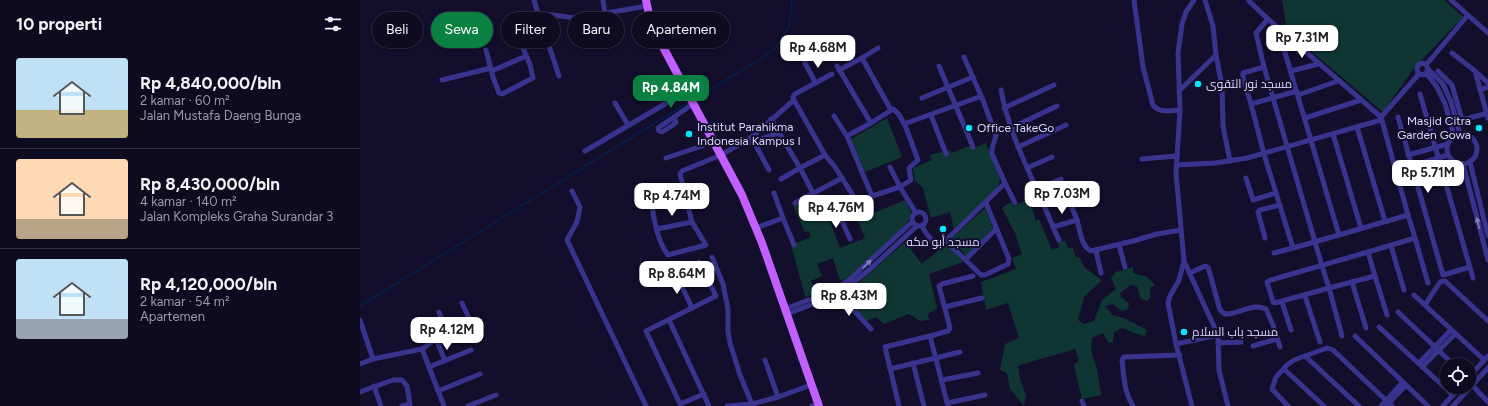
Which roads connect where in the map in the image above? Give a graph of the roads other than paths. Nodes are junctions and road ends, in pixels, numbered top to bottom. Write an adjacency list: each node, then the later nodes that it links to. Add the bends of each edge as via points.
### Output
1 (534, 0): 9 (street)
2 (603, 0): 10 (street)
3 (1134, 0): 64 (street, via 1143,67 1153,105 1162,111)
4 (1194, 0): 49 (street, via 1182,24 1178,53)
5 (1205, 0): 22 (street, via 1212,17)
6 (1451, 0): 12 (street)
7 (1249, 1): 13 (street)
8 (647, 3): 11 (street); 46 (main road, via 654,30)
9 (537, 12)
10 (605, 12)
11 (613, 12)
12 (1468, 15): 15 (street); 30 (street)
13 (1268, 19): 14 (street); 28 (street, via 1256,34)
14 (1278, 28): 26 (street); 31 (street)
15 (1488, 33)
16 (523, 48): 21 (street)
17 (550, 48): 36 (street)
18 (878, 48): 24 (street)
19 (486, 50): 29 (street)
20 (1452, 53): 33 (street)
21 (526, 56): 29 (street); 29 (street, via 533,78 500,94)
22 (1216, 56): 49 (street); 103 (street)
23 (964, 57): 37 (street)
24 (862, 58): 63 (street); 73 (street, via 838,68)
25 (806, 63): 40 (street)
26 (1318, 64): 31 (street); 39 (street)
27 (939, 66): 45 (street)
28 (1264, 67): 54 (street); 59 (street, via 1243,73)
29 (492, 69): 38 (street)
30 (1427, 69): 35 (street, via 1423,75); 35 (street, via 1423,63 1419,64 1416,71); 81 (street, via 1448,103)
31 (1291, 71): 50 (street)
32 (1438, 71): 66 (street, via 1452,85 1462,120)
33 (1475, 71): 41 (street); 48 (street)
34 (832, 74): 40 (street)
35 (1419, 74): 72 (street)
36 (559, 76)
37 (973, 77): 45 (street); 53 (street)
38 (442, 80)
39 (1338, 81): 50 (street); 56 (street)
40 (815, 82): 55 (street, via 795,94)
41 (1488, 83)
42 (1054, 85): 62 (street)
43 (643, 86): 46 (street, via 657,91 664,98)
44 (1488, 87): 48 (street)
45 (948, 88): 52 (street); 61 (street)
46 (686, 90): 58 (main road); 75 (street)
47 (1001, 90): 62 (street)
48 (1480, 90): 66 (street)
49 (1179, 91): 64 (street)
50 (1298, 93): 54 (street); 70 (street)
51 (1420, 94): 90 (street)
52 (922, 98)
53 (982, 98): 61 (street); 116 (street, via 996,135 992,154)
54 (1274, 98): 59 (street); 89 (street)
55 (794, 100): 71 (street); 95 (street)
56 (1361, 100): 70 (street); 72 (street)
57 (615, 103): 75 (street)
58 (693, 103): 68 (street); 85 (main road)
59 (1251, 104): 93 (street)
60 (1057, 106): 77 (street)
61 (956, 107): 65 (street); 87 (street)
62 (1004, 108): 77 (street)
63 (891, 110): 73 (street); 74 (street, via 896,111)
64 (1180, 110): 98 (street)
65 (931, 115): 74 (street); 92 (street)
66 (1488, 115)
67 (834, 116): 82 (street)
68 (674, 117)
69 (1398, 117): 96 (street)
70 (1305, 118): 84 (street)
71 (771, 119): 79 (street); 83 (street)
72 (1381, 119): 78 (street); 133 (street)
73 (871, 123): 82 (street)
74 (904, 124): 117 (street, via 918,161 910,168 912,180)
75 (628, 125): 91 (street)
76 (1066, 125): 88 (street)
77 (1011, 128): 88 (street)
78 (1358, 128): 80 (street); 136 (street)
79 (779, 133): 83 (street); 109 (street)
80 (1333, 134): 84 (street); 142 (street)
81 (1457, 134): 86 (street); 104 (street, via 1468,135 1476,142 1477,153)
82 (847, 136): 125 (street)
83 (753, 139): 94 (street); 111 (street)
84 (1311, 141): 89 (street); 146 (street)
85 (714, 142): 94 (main road); 100 (street)
86 (1448, 144): 90 (street); 97 (street)
87 (973, 147)
88 (1018, 147): 110 (street)
89 (1288, 147): 93 (street); 154 (street)
90 (1435, 147): 96 (street); 101 (street)
91 (585, 151)
92 (946, 154)
93 (1264, 154): 103 (street); 123 (street)
94 (721, 155): 124 (street, via 682,171 680,174); 141 (main road)
95 (825, 155): 109 (street); 112 (street)
96 (1408, 155): 107 (street)
97 (1448, 155): 101 (street); 105 (street, via 1457,163)
98 (1177, 156): 102 (street); 106 (street)
99 (1052, 157): 110 (street)
100 (666, 158)
101 (1438, 158): 107 (street); 170 (street)
102 (1142, 159)
103 (1230, 161): 106 (street)
104 (1470, 162): 105 (street); 147 (street)
105 (1463, 164): 150 (street, one-way to 105)
106 (1176, 165): 145 (street)
107 (1412, 166): 170 (street, via 1443,275)
108 (890, 167): 117 (street)
109 (800, 168): 114 (street); 121 (street)
110 (1027, 168): 118 (street)
111 (769, 170)
112 (842, 178): 121 (street); 131 (street, via 856,204)
113 (1246, 178): 123 (street, via 1253,200)
114 (781, 179)
115 (1061, 179): 118 (street)
116 (1005, 183): 128 (street); 129 (street)
117 (900, 187): 125 (street); 132 (street)
118 (1037, 189): 140 (street)
119 (572, 191): 263 (street, via 580,207 578,222 567,240)
120 (774, 193): 134 (street)
121 (813, 193): 126 (street); 131 (street, via 823,212)
122 (1084, 193): 135 (street, via 1069,199)
123 (1276, 193): 130 (street)
124 (685, 194): 137 (street); 143 (street, via 652,202)
125 (872, 196): 127 (street)
126 (795, 203)
127 (861, 203)
128 (986, 203): 144 (street); 153 (street)
129 (1015, 203)
130 (1280, 205): 148 (street, via 1258,212); 159 (street)
131 (838, 212): 151 (street)
132 (916, 213): 138 (street, via 913,216); 139 (street, via 922,212 925,215)
133 (1408, 215): 136 (street); 149 (street)
134 (783, 218): 141 (street); 155 (street)
135 (1077, 220): 140 (street); 160 (street, via 1085,246)
136 (1384, 221): 142 (street)
137 (692, 222): 143 (street); 143 (street, via 706,245 671,255 667,253)
138 (914, 224): 139 (street); 181 (street, via 870,269); 188 (street, one-way to 138, via 835,290)
139 (923, 225): 153 (street, via 931,241 937,246)
140 (1053, 227): 152 (street)
141 (756, 228): 191 (main road)
142 (1361, 228): 146 (street)
143 (657, 229)
144 (996, 229): 164 (street); 164 (street, via 1009,259 1008,264 983,275)
145 (1181, 230): 156 (street); 166 (street)
146 (1339, 235): 154 (street)
147 (1488, 236): 150 (street)
148 (1265, 238)
149 (1415, 238): 158 (street); 178 (street)
150 (1482, 238): 157 (street)
151 (850, 239)
152 (1059, 240)
153 (946, 241): 164 (street)
154 (1315, 242): 159 (street); 168 (street)
155 (794, 245)
156 (1119, 245): 160 (street); 169 (street)
157 (1486, 245): 165 (street)
158 (1391, 246): 161 (street); 180 (street)
159 (1292, 248): 162 (street)
160 (1096, 251): 171 (street)
161 (1368, 252): 168 (street); 175 (street)
162 (1274, 254)
163 (712, 257): 255 (street, via 723,284 728,309 730,343)
164 (966, 259)
165 (1488, 260)
166 (1184, 261): 172 (street); 214 (street, via 1179,280 1168,303)
167 (699, 262): 190 (street, via 716,296)
168 (1322, 266): 179 (street); 185 (street, via 1268,281 1273,302)
169 (1125, 267)
170 (1470, 267): 176 (street)
171 (1101, 273)
172 (1190, 273): 205 (street); 210 (street, via 1205,266 1208,268 1220,310 1224,314 1256,307 1266,309 1274,325)
173 (676, 274): 190 (street)
174 (973, 276): 189 (street, via 940,285)
175 (1375, 276): 177 (street); 194 (street)
176 (1473, 278)
177 (1352, 282): 179 (street); 199 (street)
178 (1428, 284)
179 (1330, 288): 183 (street); 207 (street)
180 (1404, 290)
181 (839, 294): 188 (street); 200 (street)
182 (1414, 295): 187 (street)
183 (1304, 296): 185 (street); 212 (street)
184 (982, 298): 189 (street)
185 (1282, 302): 201 (street)
186 (462, 303): 204 (street, via 471,323)
187 (1425, 305): 197 (street, via 1440,282 1445,281); 202 (street)
188 (799, 307): 191 (street)
189 (945, 307): 206 (street, via 950,329)
190 (692, 308): 196 (street)
191 (786, 311): 243 (main road)
192 (439, 312): 204 (street)
193 (1398, 312): 218 (street)
194 (1387, 315)
195 (360, 320): 203 (street)
196 (669, 320): 248 (street); 248 (street, via 646,331 680,404)
197 (1488, 321)
198 (1379, 327): 232 (street)
199 (1366, 328)
200 (871, 330)
201 (1291, 330)
202 (1453, 332): 218 (street); 226 (street)
203 (362, 333): 227 (street)
204 (446, 333): 209 (street)
205 (1218, 335): 213 (street); 214 (street)
206 (930, 336): 224 (street); 235 (street, via 885,347)
207 (1342, 336)
208 (1356, 336): 242 (street)
209 (436, 339): 217 (street); 229 (street)
210 (1277, 339): 215 (street); 216 (street)
211 (1241, 342): 213 (street)
212 (1320, 342)
213 (1218, 343): 270 (street, via 1219,370)
214 (1176, 344): 221 (street)
215 (1253, 346)
216 (1280, 347)
217 (422, 349): 227 (street); 233 (street)
218 (1437, 349): 225 (street); 232 (street)
219 (471, 350): 229 (street)
220 (960, 352): 224 (street)
221 (1180, 355): 268 (street, via 1124,357 1122,360 1126,390); 269 (street)
222 (1305, 356): 236 (street, via 1287,364); 256 (street, via 1327,348 1333,350); 273 (street)
223 (1488, 356): 237 (street)
224 (936, 358): 230 (street); 240 (street)
225 (1447, 358)
226 (1482, 358)
227 (373, 359): 231 (street)
228 (765, 360): 253 (street)
229 (445, 361): 233 (street)
230 (913, 363): 235 (street); 267 (street)
231 (360, 364)
232 (1421, 365): 252 (street)
233 (429, 367): 246 (street)
234 (1488, 368): 241 (street)
235 (890, 369): 266 (street)
236 (1284, 369): 271 (street, via 1276,377 1272,389); 272 (street)
237 (1476, 370)
238 (978, 373): 240 (street)
239 (480, 374): 246 (street)
240 (942, 380): 258 (street)
241 (1476, 381)
242 (1404, 384): 256 (street); 275 (street)
243 (811, 385): 253 (street); 257 (main road)
244 (374, 386): 247 (street); 259 (street); 260 (street, via 402,380 407,386 410,404)
245 (1476, 388): 254 (street)
246 (438, 391): 261 (street)
247 (360, 392)
248 (704, 394): 264 (street)
249 (1464, 394): 277 (street)
250 (496, 395): 262 (street)
251 (985, 395): 258 (street)
252 (1453, 395): 276 (street)
253 (778, 397): 255 (street)
254 (1488, 402)
255 (752, 404): 265 (street)
256 (1388, 404): 274 (street)
257 (816, 405)
258 (947, 405)
259 (381, 406)
260 (402, 406)
261 (444, 406)
262 (468, 406)
263 (646, 406)
264 (710, 406)
265 (727, 406)
266 (899, 406)
267 (924, 406)
268 (1133, 406)
269 (1192, 406)
270 (1228, 406)
271 (1288, 406)
272 (1324, 406)
273 (1359, 406)
274 (1381, 406)
275 (1428, 406)
276 (1443, 406)
277 (1453, 406)

